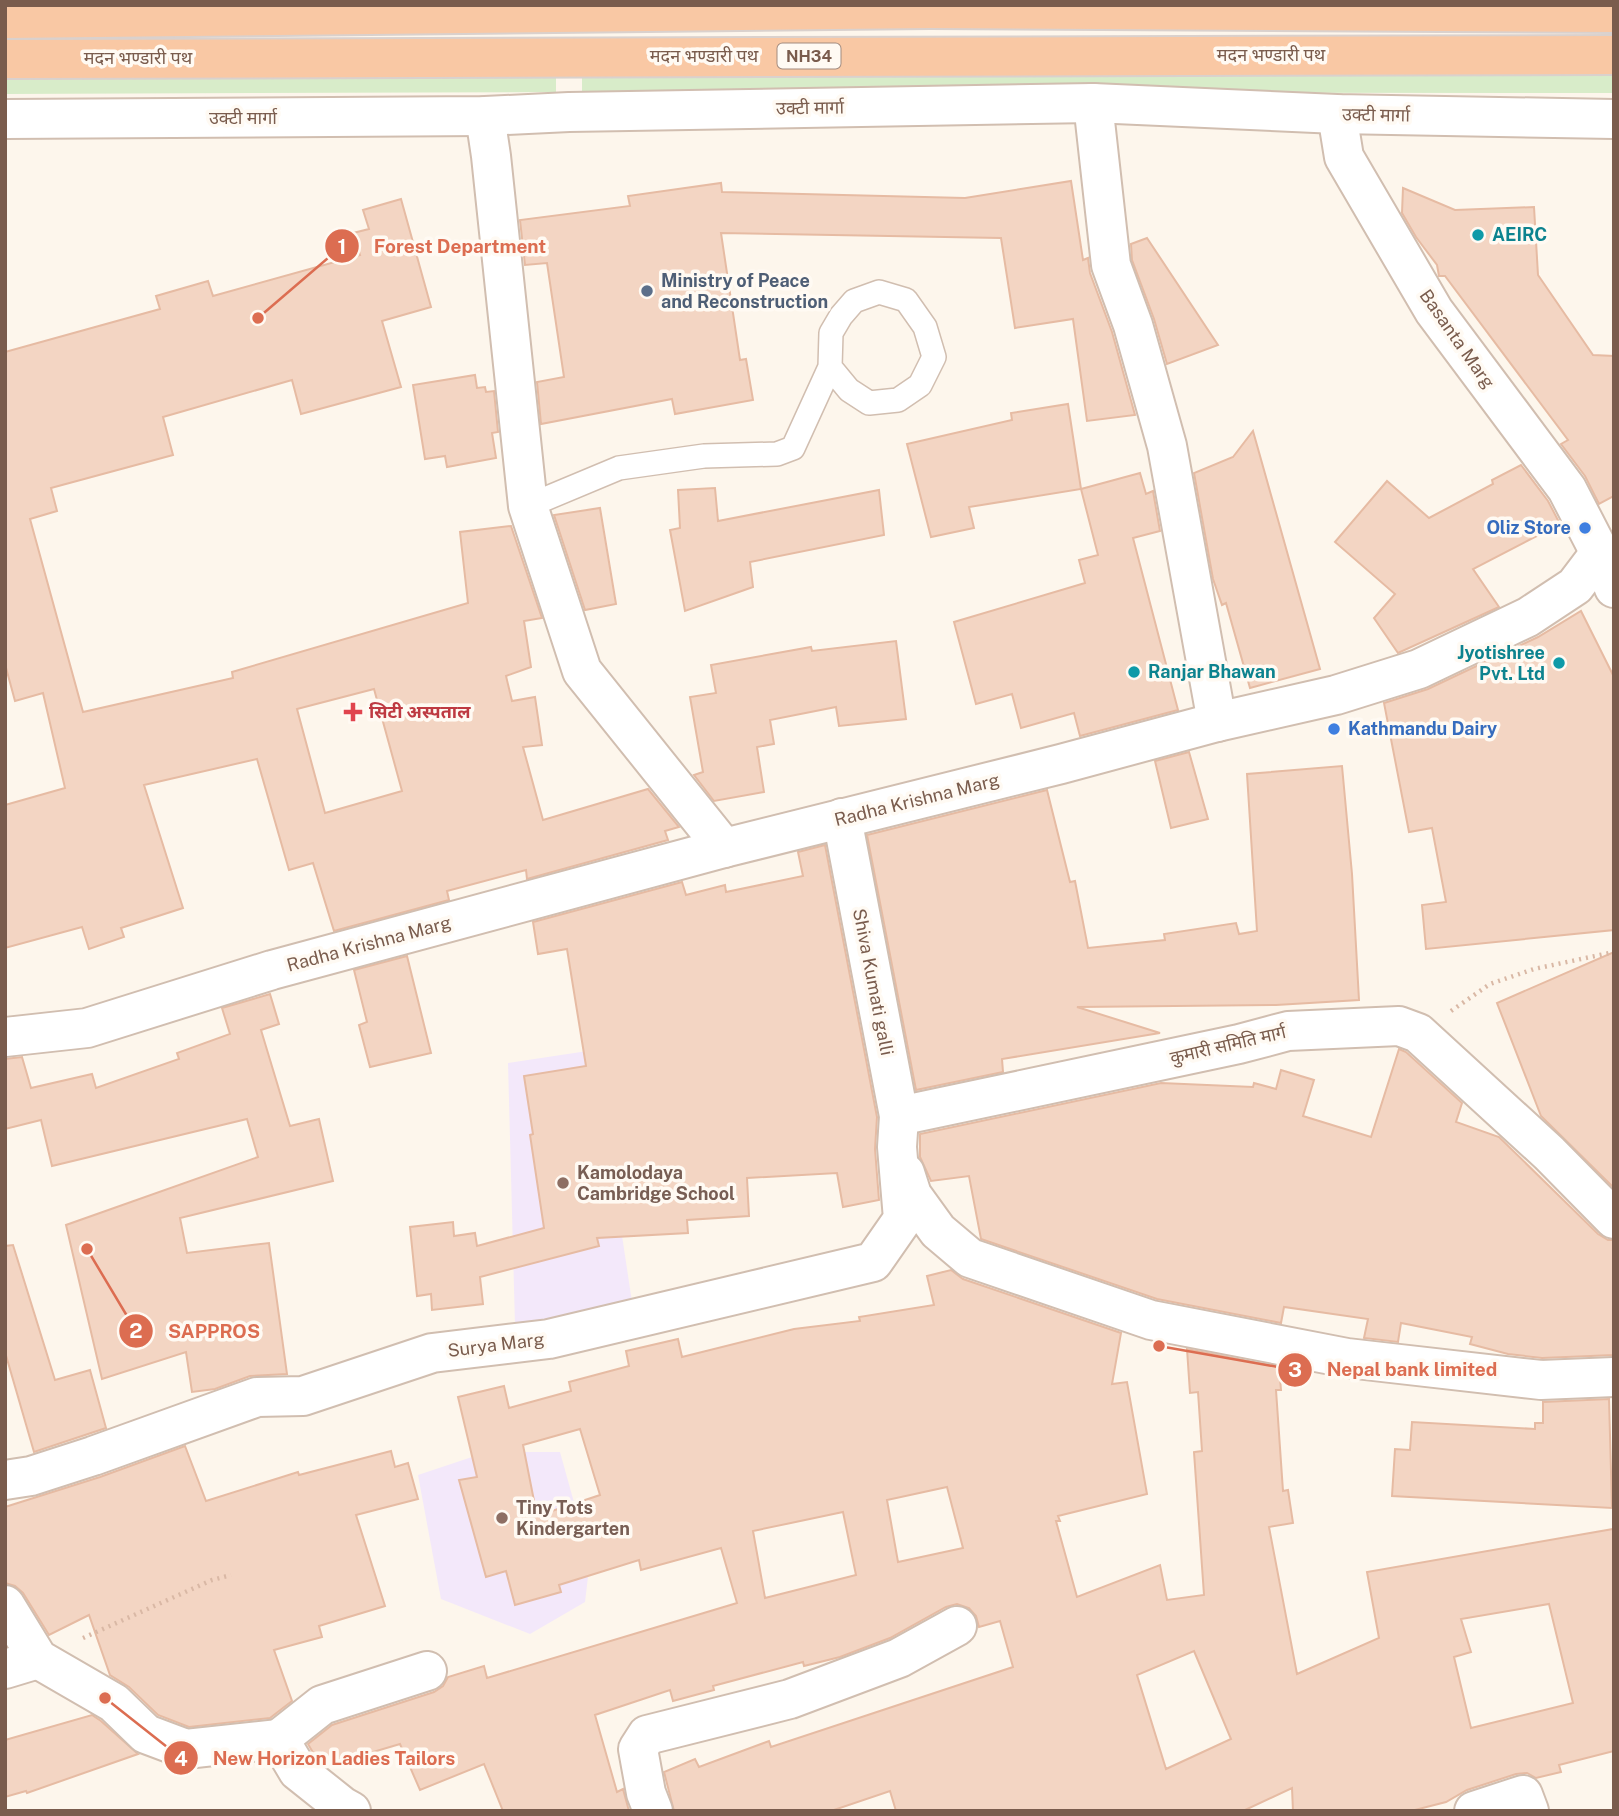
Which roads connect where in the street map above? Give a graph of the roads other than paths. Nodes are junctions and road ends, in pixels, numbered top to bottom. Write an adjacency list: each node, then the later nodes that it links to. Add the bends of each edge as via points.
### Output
1 (1614, 13): 2 (highway, via 930,9)
2 (5, 19)
3 (1614, 55): 4 (highway, मदन भण्डारी पथ / NH34)
4 (5, 59)
5 (1093, 103): 6 (street, उक्टी मार्गा); 7 (street, उक्टी मार्गा); 13 (street, via 1111,265 1167,446)
6 (1337, 114): 9 (street, उक्टी मार्गा); 12 (street, Basanta Marg, via 1344,157 1434,311 1567,489)
7 (485, 116): 8 (street, उक्टी मार्गा); 11 (street)
8 (5, 119)
9 (1614, 119)
10 (830, 367): 10 (lane, via 831,333 841,316 854,300 879,292 906,300 925,327 934,357 920,385 898,400 869,403 849,390); 11 (lane, via 793,448 777,454 704,456 619,467)
11 (528, 506): 15 (street, via 582,671)
12 (1607, 570): 13 (street, Basanta Marg, via 1528,617 1419,669 1336,695)
13 (1217, 722): 14 (street, Radha Krishna Marg)
14 (842, 818): 15 (street, Radha Krishna Marg); 17 (street, Shiva Kumati galli)
15 (724, 848): 16 (street, Radha Krishna Marg, via 272,970 87,1028)
16 (5, 1037)
17 (898, 1131): 18 (street, कुमारी समिति मार्ग, via 1288,1031 1399,1026 1418,1033); 19 (street, via 912,1195 938,1231 970,1258 1151,1320 1347,1358 1541,1380); 20 (street, Surya Marg, via 903,1219 873,1262 549,1339 432,1353 303,1396 257,1396 69,1464)
18 (1614, 1219)
19 (1614, 1377)
20 (5, 1480)
21 (5, 1605): 23 (street)
22 (957, 1626): 27 (street, via 899,1658 790,1699 647,1735 638,1749)
23 (22, 1664): 25 (street, via 114,1703 146,1734 186,1749)
24 (427, 1671): 25 (street, via 322,1705)
25 (279, 1739): 26 (street, via 298,1771)
26 (351, 1811)
27 (653, 1811)
28 (1474, 1811): 29 (street, via 1523,1795)
29 (1529, 1811)

